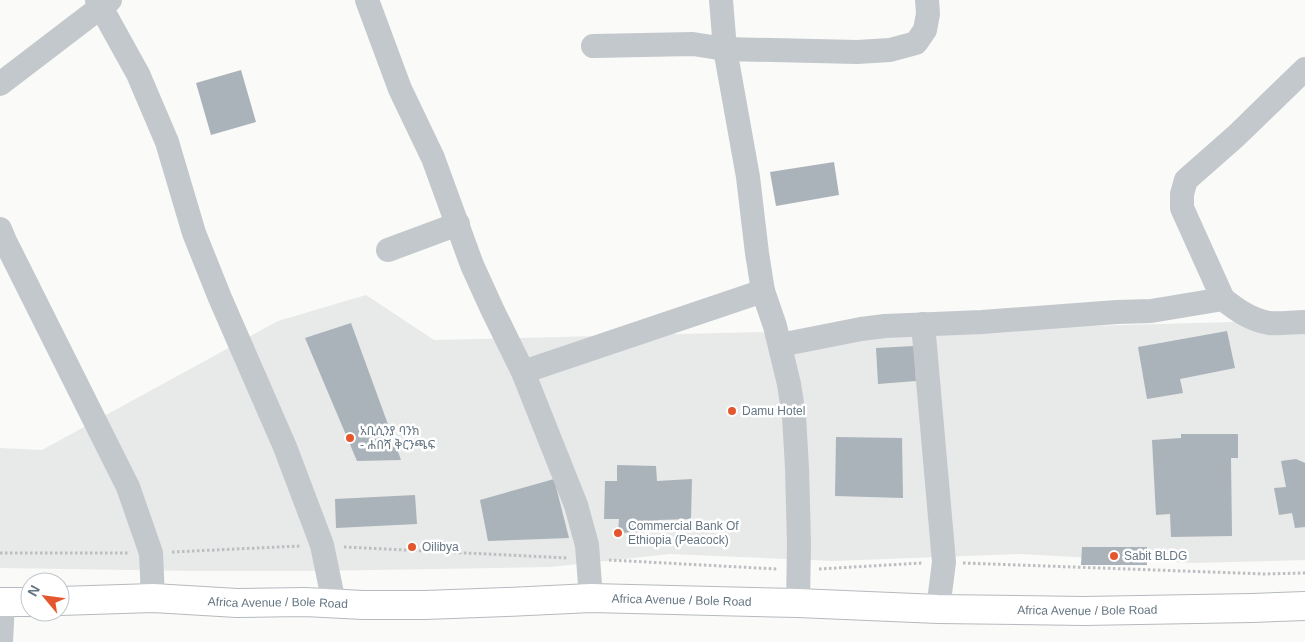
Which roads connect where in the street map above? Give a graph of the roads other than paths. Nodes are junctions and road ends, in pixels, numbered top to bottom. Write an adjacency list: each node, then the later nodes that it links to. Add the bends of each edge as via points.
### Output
1 (367, 0): 9 (street, via 400,89 433,158)
2 (721, 0): 6 (street)
3 (927, 0): 6 (street, via 925,30 916,43 890,50)
4 (102, 3): 8 (street); 23 (street, via 138,74 166,142 194,233 285,447 322,546)
5 (593, 46): 6 (street, via 693,44)
6 (725, 49): 12 (street, via 748,177)
7 (1305, 69): 13 (street, via 1186,180 1182,208)
8 (0, 84)
9 (458, 224): 11 (street); 17 (street, via 472,265)
10 (0, 229): 18 (street, via 128,487 151,553)
11 (388, 250)
12 (763, 291): 16 (street); 17 (street)
13 (1223, 299): 14 (street, via 1251,318 1269,323); 15 (street, via 1152,311)
14 (1305, 322)
15 (923, 324): 16 (street, via 861,329); 26 (street, via 944,562)
16 (780, 345): 24 (street, via 794,416)
17 (523, 372): 19 (street, via 576,505 587,545)
18 (153, 598): 20 (main road, Africa Avenue / Bole Road); 23 (main road, Africa Avenue / Bole Road)
19 (591, 598): 23 (main road, Africa Avenue / Bole Road, via 425,604); 24 (main road, Africa Avenue / Bole Road)
20 (70, 601)
21 (2, 602): 22 (main road); 27 (street)
22 (20, 602)
23 (334, 603)
24 (798, 603): 26 (main road, Africa Avenue / Bole Road)
25 (1305, 606): 26 (main road, Africa Avenue / Bole Road, via 1084,611)
26 (938, 609)
27 (2, 642)

